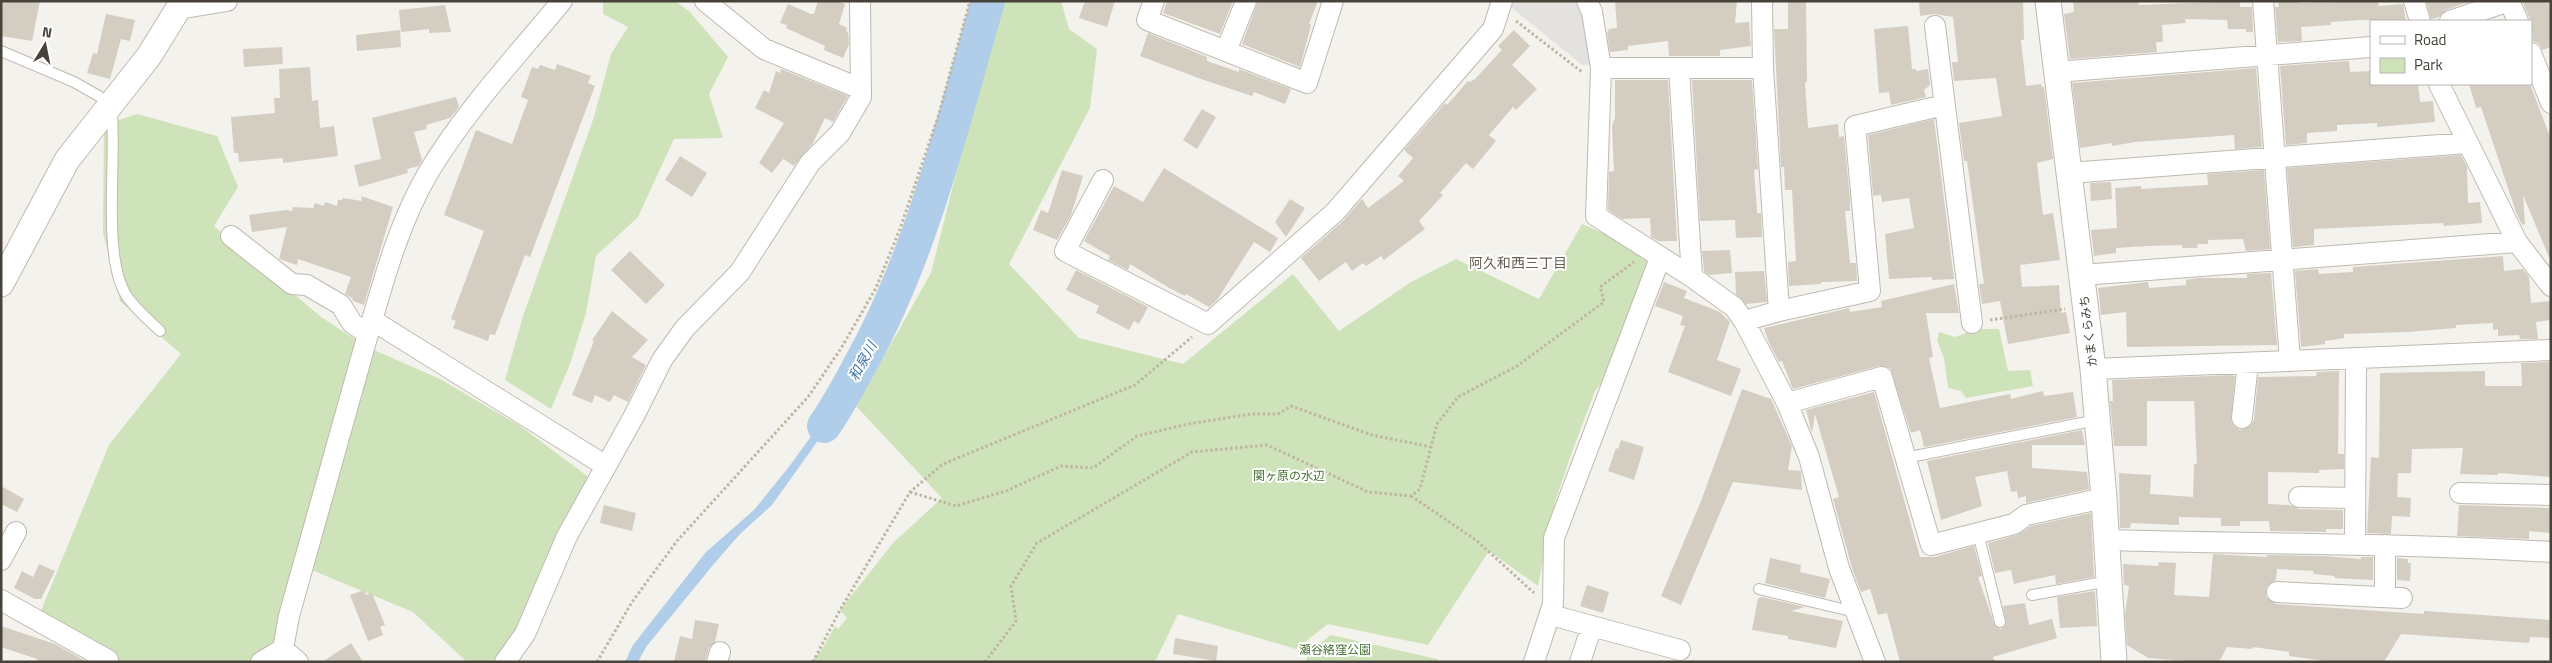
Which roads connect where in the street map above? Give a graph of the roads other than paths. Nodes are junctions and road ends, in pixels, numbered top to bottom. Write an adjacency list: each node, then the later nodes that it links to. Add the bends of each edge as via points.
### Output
1 (226, 1): 15 (street)
2 (562, 1): 49 (street, via 458,128 428,173 394,248)
3 (705, 1): 30 (street, via 764,49)
4 (860, 1): 30 (street)
5 (1154, 1): 22 (street, via 1147,20)
6 (1246, 1): 22 (street)
7 (1333, 1): 22 (street, via 1307,83)
8 (1587, 1): 28 (street, via 1592,12)
9 (1762, 1): 26 (street)
10 (2048, 1): 27 (street, かまくらみち)
11 (2263, 1): 23 (street)
12 (2414, 1): 16 (street)
13 (2509, 1): 17 (street); 18 (street)
14 (1495, 4): 37 (street, via 1492,29 1335,212 1208,324 1065,251)
15 (179, 5): 31 (street, via 149,56)
16 (2420, 20)
17 (2453, 20)
18 (2518, 20)
19 (1935, 26): 33 (street)
20 (2370, 47): 23 (street)
21 (1, 51): 31 (lane, via 74,82)
22 (1226, 51)
23 (2267, 55): 27 (street); 35 (street)
24 (2532, 56): 32 (street)
25 (1679, 68): 26 (street); 28 (street); 43 (street)
26 (1763, 68): 46 (street)
27 (2056, 72): 36 (street, かまくらみち)
28 (1600, 77): 40 (street, via 1596,216)
29 (2439, 85): 34 (street)
30 (861, 89): 60 (street, via 861,97 840,133 810,163 740,272 685,328 662,360)
31 (112, 103): 44 (street, via 67,160); 50 (lane, via 112,252 125,293)
32 (2551, 104)
33 (1944, 105): 46 (street, via 1854,126 1870,291); 48 (street)
34 (2467, 143): 35 (street); 39 (street)
35 (2274, 157): 36 (street); 41 (street)
36 (2069, 173): 42 (street, かまくらみち)
37 (1104, 180)
38 (231, 236): 49 (street, via 292,284 307,285 341,305 352,323)
39 (2517, 242): 41 (street); 45 (street)
40 (1654, 255): 43 (street); 78 (street, via 1554,538)
41 (2282, 260): 42 (street); 53 (street)
42 (2082, 275): 55 (street, かまくらみち)
43 (1692, 277): 47 (street, via 1734,306)
44 (1, 284)
45 (2551, 286)
46 (1779, 311): 47 (street)
47 (1744, 321): 56 (street)
48 (1972, 323)
49 (370, 327): 60 (street); 83 (street, via 289,616)
50 (160, 331)
51 (2551, 350): 52 (street)
52 (2356, 358): 53 (street); 65 (street)
53 (2290, 361): 54 (street)
54 (2248, 363): 55 (street); 57 (street)
55 (2093, 370): 58 (street, かまくらみち)
56 (1787, 403): 59 (street, via 1882,377); 79 (street, via 1809,457 1824,518)
57 (2242, 418)
58 (2097, 420): 59 (lane); 64 (street, かまくらみち)
59 (1904, 458): 67 (street, via 1931,545)
60 (606, 466): 87 (street, via 567,536 525,634)
61 (2460, 493): 62 (street)
62 (2551, 495)
63 (2299, 497): 65 (street)
64 (2104, 498): 67 (street, via 2026,515 2014,524); 68 (street, かまくらみち)
65 (2355, 498): 70 (street)
66 (16, 532): 72 (street)
67 (1978, 532): 80 (lane)
68 (2106, 540): 70 (street); 73 (street, かまくらみち)
69 (2385, 544): 70 (street); 71 (street); 75 (street, via 2394,598)
70 (2355, 545)
71 (2551, 552)
72 (1, 560)
73 (2109, 581): 76 (lane); 84 (street, かまくらみち)
74 (1759, 589): 79 (lane)
75 (2277, 592)
76 (2032, 595)
77 (1, 600): 85 (street, via 108,660)
78 (1551, 612): 81 (street); 88 (street)
79 (1855, 612): 90 (street)
80 (2000, 622)
81 (1592, 626): 82 (street); 89 (street)
82 (1680, 650)
83 (291, 655): 86 (street)
84 (2119, 658)
85 (106, 662)
86 (261, 662)
87 (505, 662)
88 (1534, 662)
89 (1580, 662)
90 (1875, 662)

